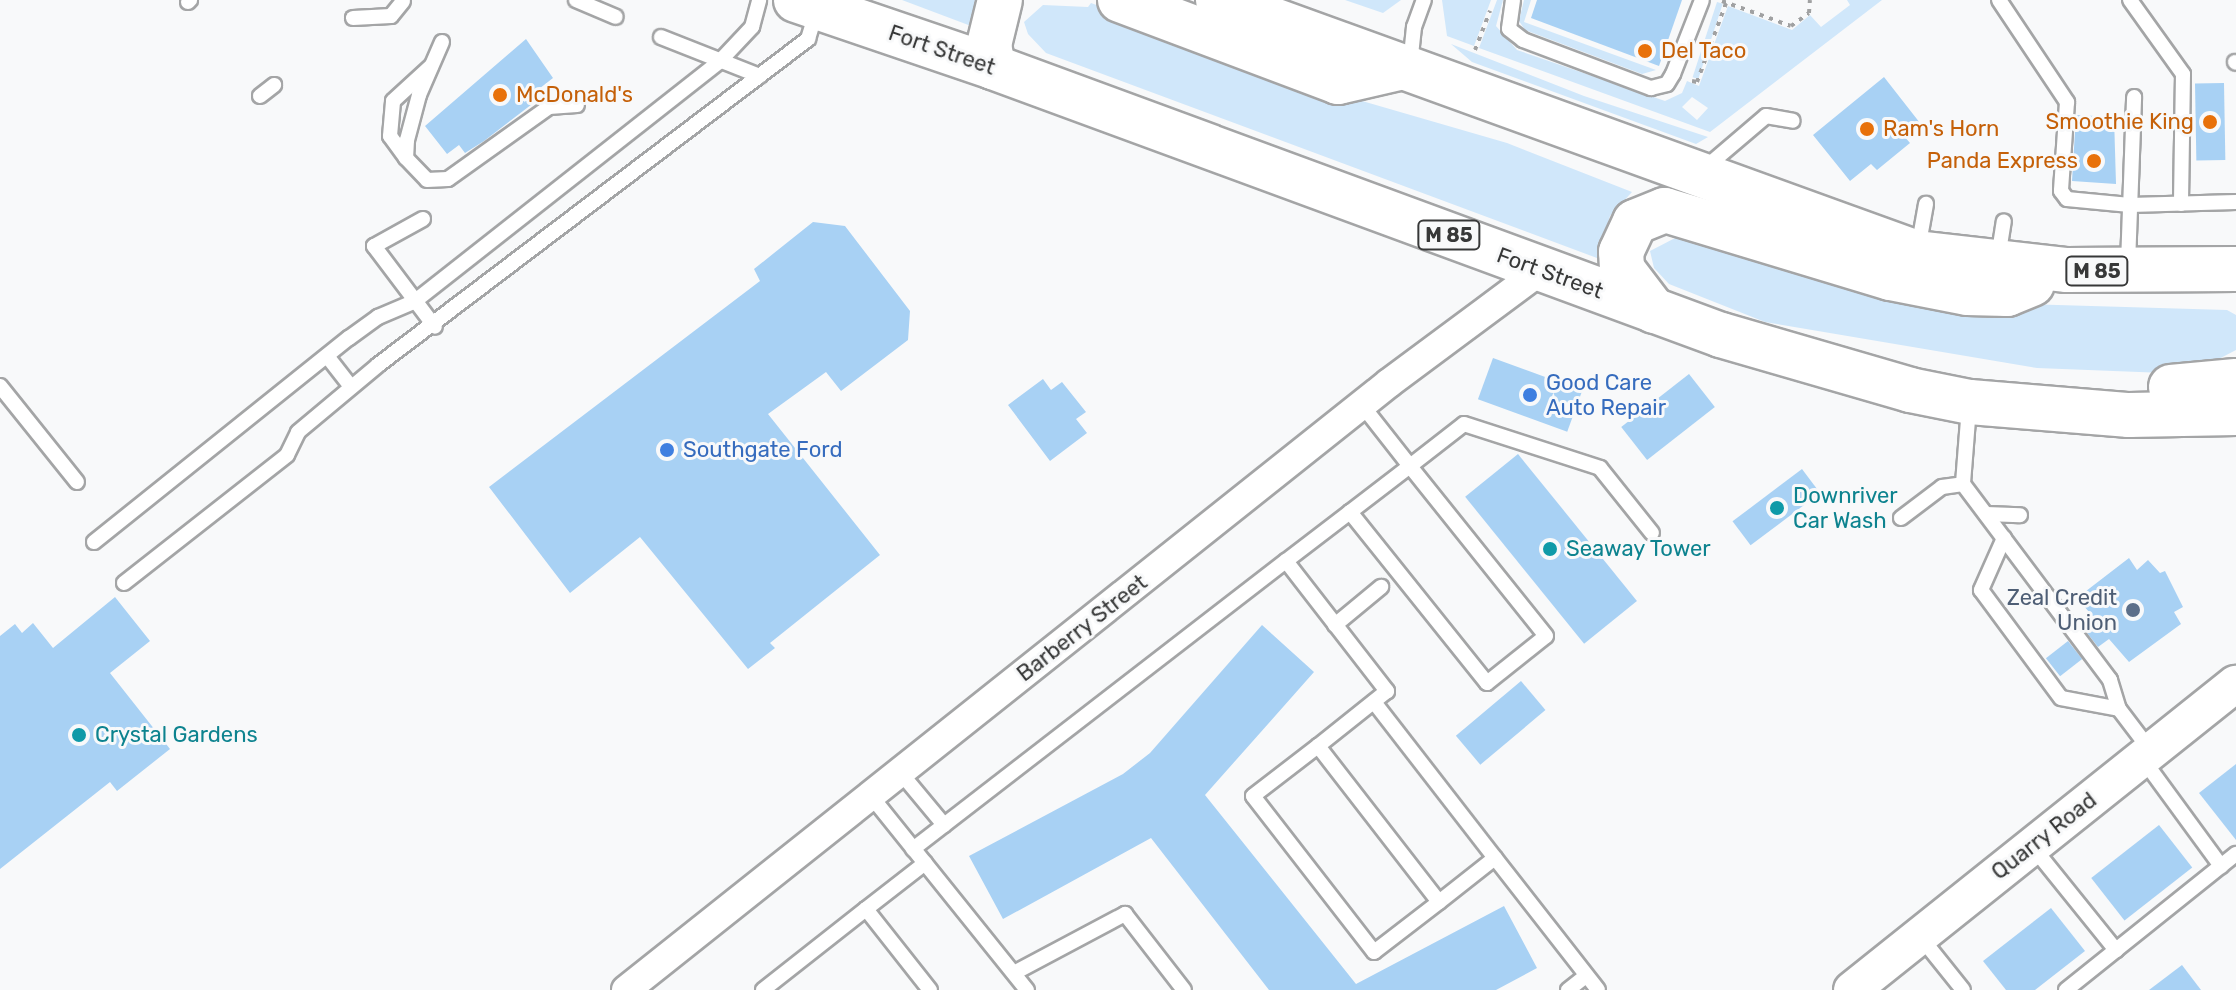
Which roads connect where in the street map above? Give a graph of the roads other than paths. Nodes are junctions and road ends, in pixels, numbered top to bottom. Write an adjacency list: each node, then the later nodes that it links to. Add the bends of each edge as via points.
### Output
1 (576, 0): 13 (lane)
2 (759, 0): 18 (lane, via 752,27)
3 (1000, 0): 19 (main road, via 989,45)
4 (1120, 0): 20 (main road, via 1338,82)
5 (1218, 0): 20 (main road, M 85)
6 (1424, 0): 20 (lane)
7 (1513, 0): 8 (lane, via 1509,29 1523,40 1651,88 1667,84 1673,74)
8 (1702, 0)
9 (1999, 0): 32 (lane, via 2067,102 2061,191 2081,203)
10 (2130, 0): 31 (lane, via 2183,74)
11 (403, 1): 14 (lane, via 391,16)
12 (807, 4): 19 (main road, Fort Street / M 85); 21 (lane, via 808,39)
13 (616, 17)
14 (353, 18)
15 (661, 37): 18 (lane)
16 (442, 42): 17 (lane)
17 (438, 60): 27 (lane, via 419,95); 27 (lane, via 393,101 390,136)
18 (720, 61): 21 (lane); 41 (lane)
19 (993, 67): 38 (main road, Fort Street / M 85)
20 (1404, 70): 28 (main road, M 85)
21 (760, 76): 43 (lane)
22 (274, 85): 23 (lane)
23 (260, 96)
24 (2134, 97): 32 (lane)
25 (577, 105): 27 (lane, via 549,107 448,179 427,180)
26 (1793, 121): 28 (lane, via 1766,116)
27 (406, 158)
28 (1696, 176): 35 (main road, M 85)
29 (2236, 202): 31 (lane)
30 (1926, 204): 35 (lane)
31 (2181, 204): 32 (lane)
32 (2130, 205): 40 (lane)
33 (423, 219): 41 (lane, via 374,246)
34 (2004, 221): 36 (lane)
35 (1917, 253): 36 (main road, M 85)
36 (1996, 266): 39 (main road, M 85)
37 (2236, 269): 40 (main road, M 85)
38 (1541, 270): 42 (main road, Fort Street / M 85); 50 (street, Barberry Street)
39 (2067, 270): 40 (main road, M 85); 42 (main road, via 2007,294 1967,293 1890,278 1665,210 1635,222 1621,252 1622,269)
40 (2128, 271)
41 (414, 302): 43 (lane); 44 (lane, via 378,317)
42 (1654, 311): 45 (main road, Fort Street / M 85)
43 (435, 327): 48 (lane)
44 (327, 356): 48 (lane); 61 (lane)
45 (1814, 362): 46 (main road, via 1924,365 2113,386); 49 (main road, Fort Street / M 85)
46 (2236, 381)
47 (0, 386): 53 (lane)
48 (351, 387): 63 (lane, via 298,432 287,455)
49 (1970, 402): 51 (main road, Fort Street / M 85, via 2129,415); 54 (lane)
50 (1362, 405): 52 (lane); 71 (street, Barberry Street)
51 (2236, 413)
52 (1410, 466): 55 (lane); 55 (lane, via 1546,636 1487,683); 59 (lane, via 1464,424 1600,468)
53 (77, 482)
54 (1963, 484): 56 (lane); 58 (lane, via 1942,487)
55 (1350, 512): 62 (lane)
56 (1986, 514): 57 (lane); 60 (lane)
57 (2020, 515)
58 (1901, 518)
59 (1652, 533)
60 (2004, 538): 68 (lane, via 2110,680); 68 (lane, via 1981,590 2061,698)
61 (94, 542)
62 (1286, 561): 65 (lane); 73 (lane)
63 (124, 583)
64 (1381, 587): 65 (lane)
65 (1335, 625): 67 (lane, via 1387,691)
66 (2236, 684): 70 (street, Quarry Road)
67 (1374, 702): 69 (lane); 77 (lane)
68 (2119, 709): 70 (lane)
69 (1318, 746): 80 (lane); 80 (lane, via 1253,796 1262,808 1374,952)
70 (2146, 755): 74 (street, Quarry Road); 79 (lane)
71 (900, 772): 72 (street, Barberry Street); 73 (lane)
72 (871, 796): 75 (lane); 86 (street, Barberry Street)
73 (944, 825): 75 (lane)
74 (2032, 846): 82 (street, Quarry Road); 83 (lane)
75 (913, 849): 78 (lane)
76 (2236, 854): 79 (lane)
77 (1495, 858): 80 (lane); 85 (lane)
78 (925, 863): 81 (lane); 84 (lane)
79 (2221, 866): 83 (lane)
80 (1439, 902)
81 (866, 909): 87 (lane); 88 (lane)
82 (1919, 935): 93 (street, Quarry Road); 94 (lane)
83 (2116, 950): 95 (lane)
84 (1014, 973): 89 (lane); 90 (lane, via 1125,914)
85 (1586, 976): 91 (lane); 92 (lane)
86 (626, 990)
87 (763, 990)
88 (930, 990)
89 (1027, 990)
90 (1184, 990)
91 (1568, 990)
92 (1598, 990)
93 (1852, 990)
94 (1963, 990)
95 (2066, 990)

